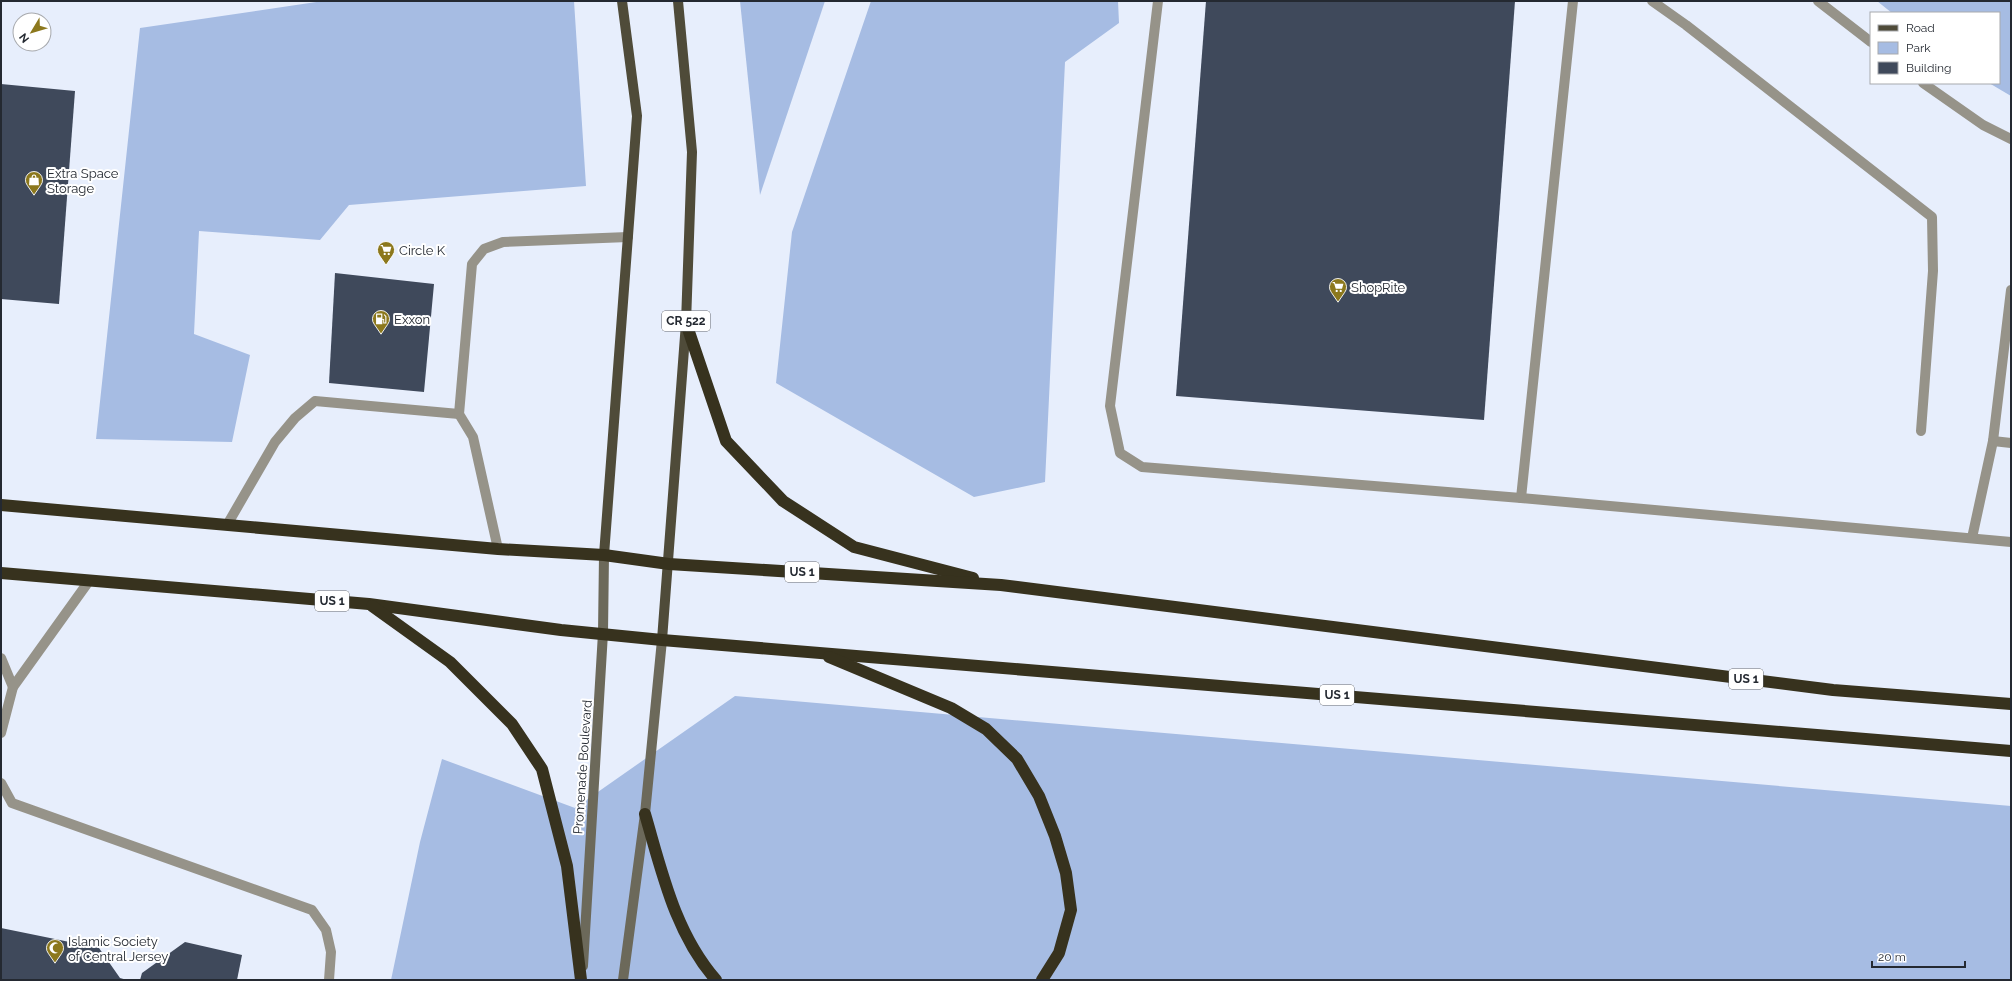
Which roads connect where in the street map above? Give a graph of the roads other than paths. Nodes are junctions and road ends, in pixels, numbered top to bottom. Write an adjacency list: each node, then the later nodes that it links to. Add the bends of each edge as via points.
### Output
1 (622, 1): 10 (main road, via 637,116)
2 (678, 1): 12 (main road, CR 522, via 692,152)
3 (1158, 1): 17 (lane, via 1110,406 1120,453 1142,467)
4 (1573, 1): 17 (lane)
5 (1652, 1): 14 (lane, via 1932,217 1933,272)
6 (1818, 1): 7 (lane)
7 (1870, 41)
8 (1924, 84): 9 (lane, via 1983,125)
9 (2011, 139)
10 (628, 237): 13 (lane, via 503,242 484,249 472,264); 23 (main road)
11 (2011, 290): 15 (lane)
12 (686, 322): 24 (main road, CR 522); 27 (highway, via 726,441 783,501 854,547)
13 (459, 414): 19 (lane, via 315,401 295,418 275,442); 22 (lane, via 473,437)
14 (1921, 432)
15 (1992, 441): 16 (lane); 20 (lane)
16 (2011, 443)
17 (1521, 498): 20 (lane)
18 (1, 505): 19 (highway, US 1)
19 (227, 525): 22 (highway, US 1)
20 (1972, 538): 21 (lane)
21 (2011, 542)
22 (498, 549): 23 (highway, US 1)
23 (604, 555): 24 (highway, US 1); 29 (street, Promenade Boulevard)
24 (669, 564): 27 (highway, US 1); 30 (main road, CR 522)
25 (1, 573): 26 (highway, US 1)
26 (89, 581): 28 (highway, US 1); 33 (lane)
27 (1001, 585): 34 (highway, US 1, via 1833,690)
28 (369, 604): 29 (highway, US 1, via 561,630); 40 (highway, via 450,662 512,724 542,769 568,866)
29 (603, 633): 30 (highway, US 1); 40 (street, Promenade Boulevard)
30 (662, 640): 31 (highway, US 1); 38 (street, CR 522)
31 (819, 652): 36 (highway, US 1); 43 (highway, via 951,708 986,729 1017,759 1039,796 1055,836 1066,873 1071,910 1059,953)
32 (1, 658): 33 (lane)
33 (13, 687): 35 (lane)
34 (2011, 704)
35 (1, 734)
36 (2011, 751)
37 (1, 783): 39 (lane, via 12,803 312,910 326,930 331,952)
38 (645, 814): 41 (street, CR 522); 42 (highway, via 671,901 686,935 704,966)
39 (329, 980)
40 (582, 980)
41 (623, 980)
42 (716, 980)
43 (1042, 980)

